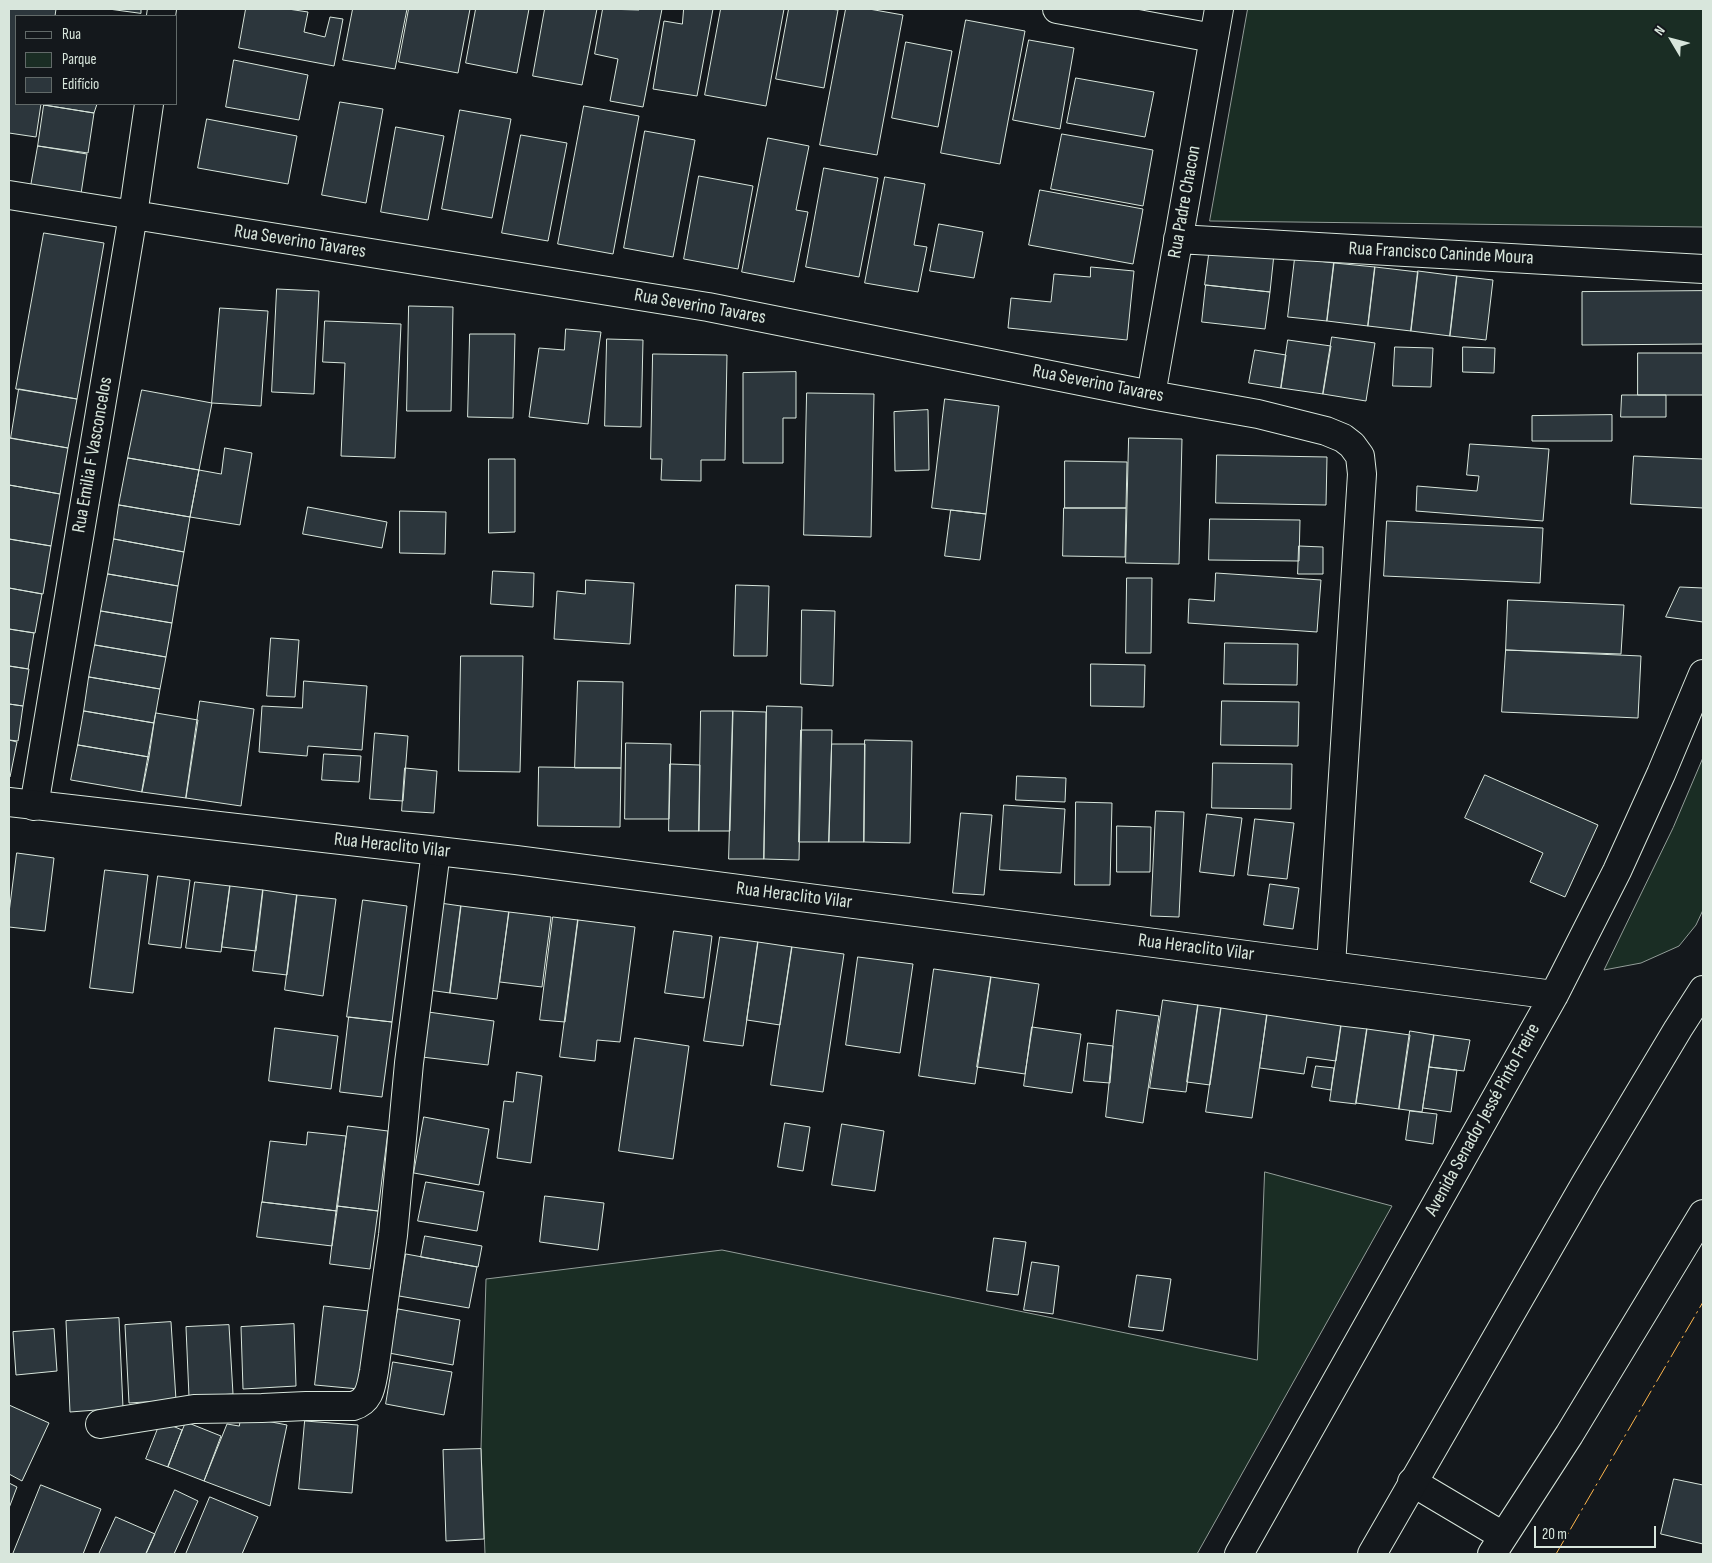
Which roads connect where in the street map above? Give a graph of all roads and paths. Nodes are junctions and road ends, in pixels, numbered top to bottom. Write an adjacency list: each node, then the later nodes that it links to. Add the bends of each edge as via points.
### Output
1 (1057, 9): 3 (main road)
2 (1219, 9): 3 (main road, Rua Padre Chacon)
3 (1213, 38): 7 (main road, Rua Padre Chacon)
4 (149, 105): 6 (main road, Rua Emilia F Vasconcelos)
5 (9, 195): 6 (main road, Rua Severino Tavares)
6 (133, 215): 9 (main road, Rua Severino Tavares, via 708,307); 11 (main road, Rua Emilia F Vasconcelos)
7 (1178, 239): 8 (main road, Rua Francisco Caninde Moura); 9 (main road, Rua Padre Chacon)
8 (1703, 269)
9 (1151, 395): 13 (main road, Rua Severino Tavares, via 1258,414 1326,431 1343,438 1360,456 1362,474)
10 (1703, 674): 15 (main road, Avenida Senador Jessé Pinto Freire, via 1617,871)
11 (21, 804): 12 (main road, Rua Heraclito Vilar)
12 (436, 851): 13 (main road, Rua Heraclito Vilar); 17 (main road, via 409,1063 393,1235 374,1371 367,1398 353,1406 194,1408)
13 (1332, 966): 15 (main road, Rua Heraclito Vilar)
14 (1703, 990): 18 (main road, via 1587,1181)
15 (1554, 994): 20 (main road, Avenida Senador Jessé Pinto Freire)
16 (1703, 1214): 19 (main road)
17 (100, 1424)
18 (1412, 1482): 19 (main road); 21 (main road)
19 (1498, 1545)
20 (1239, 1554)
21 (1372, 1554)

